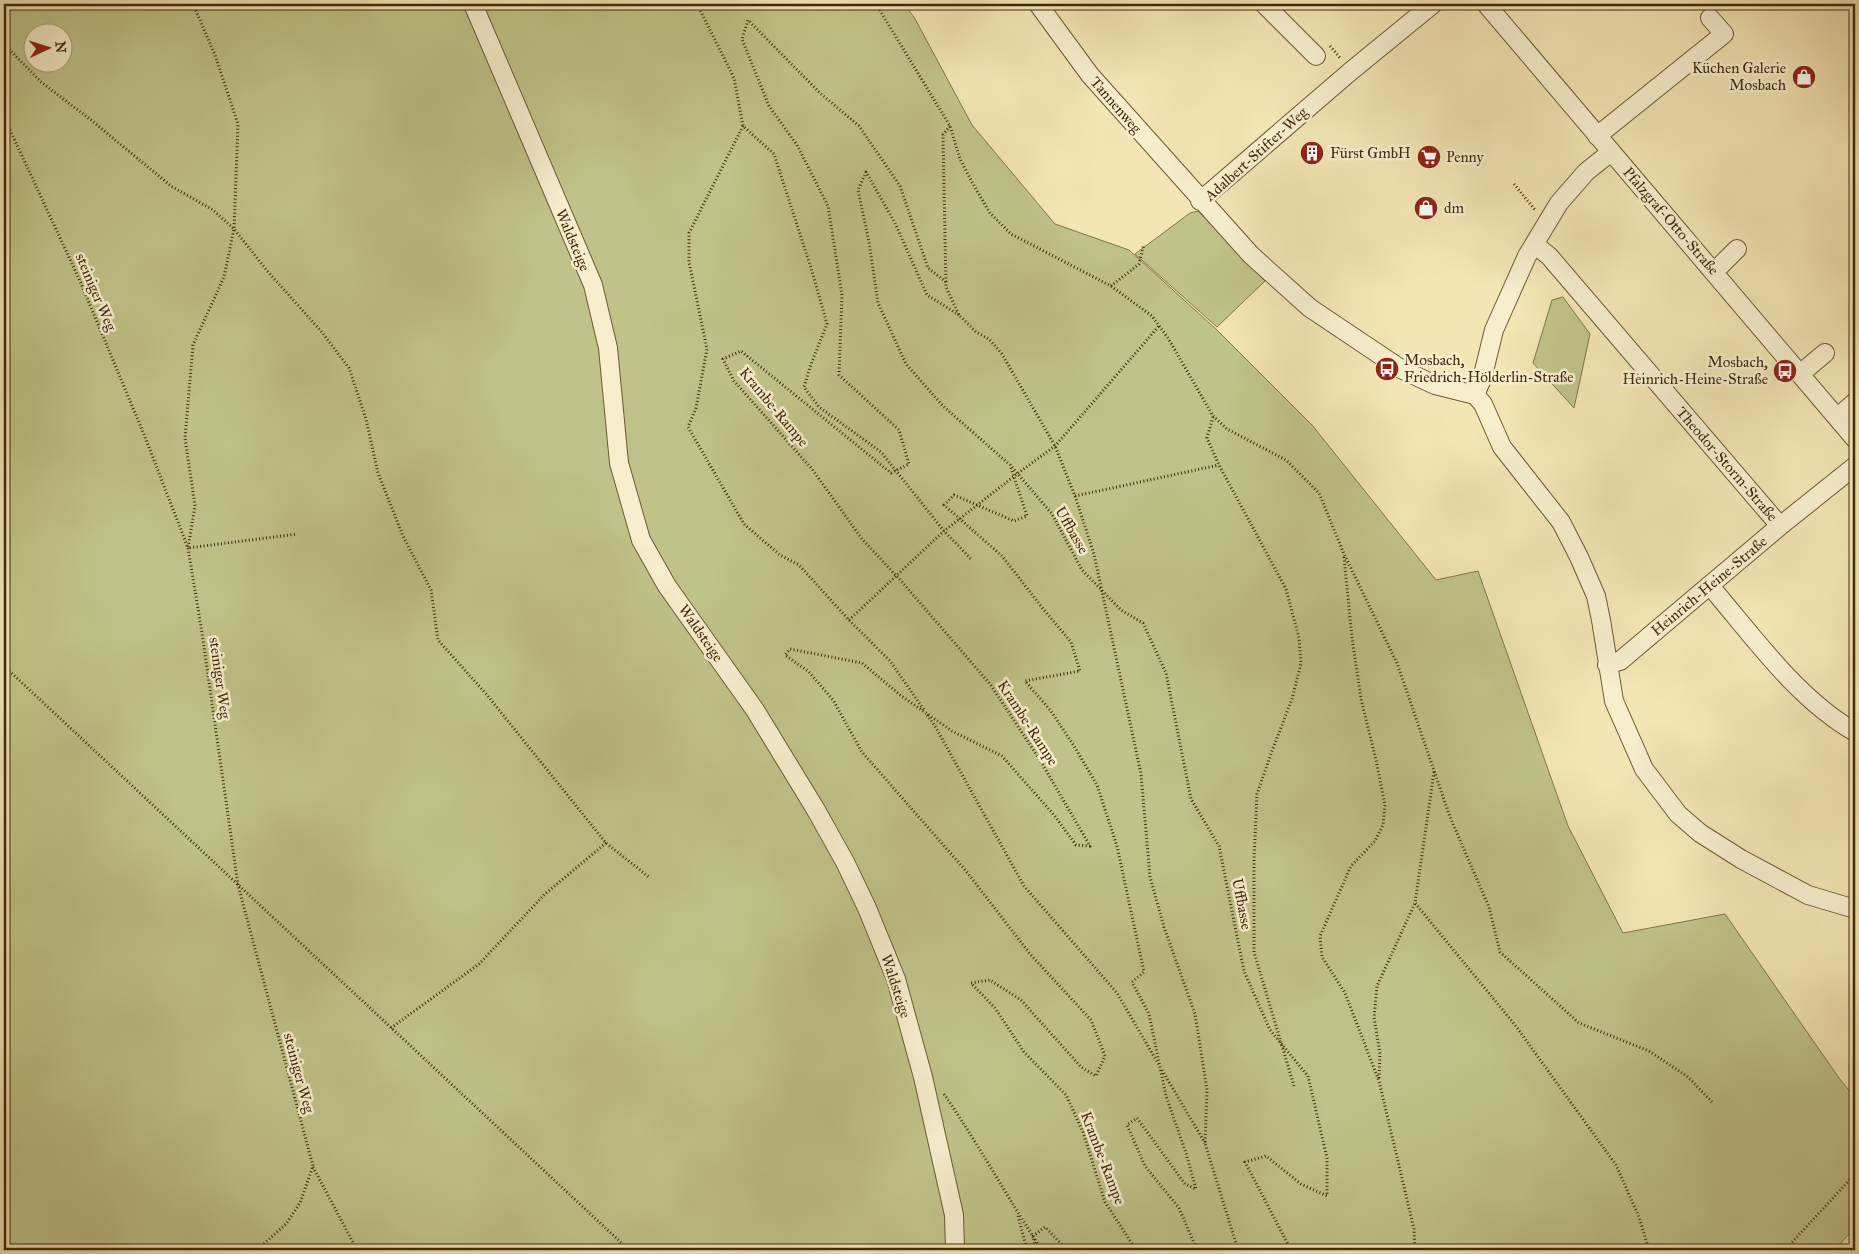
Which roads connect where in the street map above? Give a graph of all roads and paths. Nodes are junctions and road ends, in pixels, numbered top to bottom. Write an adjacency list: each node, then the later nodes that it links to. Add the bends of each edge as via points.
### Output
1 (193, 4): 21 (path, via 215,55 238,124)
2 (472, 4): 68 (street, Waldsteige, via 593,286 608,348 619,463 641,540 668,586 756,710 845,862 896,979)
3 (699, 4): 14 (path, via 734,78)
4 (876, 4): 15 (path)
5 (1038, 4): 19 (street, Tannenweg, via 1090,75)
6 (1264, 4): 11 (street)
7 (1433, 4): 12 (street, Adalbert-Stifter-Weg)
8 (1486, 4): 16 (street, Pfalzgraf-Otto-Straße)
9 (1710, 18): 16 (street, via 1724,34)
10 (4, 44): 21 (path, via 41,82 171,186 213,210)
11 (1316, 56): 12 (path, via 1330,46)
12 (1351, 71): 19 (street, Adalbert-Stifter-Weg)
13 (4, 117): 48 (path, steiniger Weg, via 80,281)
14 (743, 126): 40 (path, via 774,154 827,324 804,387 819,407 881,452); 54 (path, via 689,234 689,262 707,349 696,408 688,428 744,524 780,555 799,565)
15 (950, 126): 26 (path, via 943,135); 27 (path, via 972,184 990,213 1011,234)
16 (1597, 136): 17 (street, Pfalzgraf-Otto-Straße)
17 (1610, 152): 23 (street, via 1586,172 1559,204); 25 (street, Pfalzgraf-Otto-Straße)
18 (1514, 184): 20 (path)
19 (1200, 201): 32 (street, Adalbert-Stifter-Weg, via 1250,255 1310,308 1401,369 1435,385)
20 (1540, 216)
21 (234, 229): 48 (path, via 224,277 193,345 185,438 195,506); 60 (path, via 349,368 366,419 378,473 402,536 431,590 438,640)
22 (1144, 244): 27 (path, via 1139,264)
23 (1534, 244): 32 (street, via 1494,330); 45 (street, Theodor-Storm-Straße, via 1548,256)
24 (1737, 249): 25 (street)
25 (1714, 272): 31 (street, Pfalzgraf-Otto-Straße)
26 (946, 282): 28 (path); 40 (path, via 928,268 900,186 859,126 820,93 748,20 742,39 769,106 797,145 828,206 842,295 839,375 899,430 909,464)
27 (1111, 286): 29 (path, via 1145,310)
28 (959, 315): 37 (path, via 1002,354); 41 (path, via 928,295 895,223 866,172 858,190 878,303 906,364 943,406 1010,465)
29 (1159, 326): 34 (path); 37 (path)
30 (1825, 353): 31 (street)
31 (1800, 374): 35 (street, Pfalzgraf-Otto-Straße)
32 (1475, 395): 55 (street, via 1483,404 1502,447 1561,522 1579,557 1596,596)
33 (1855, 402): 35 (street)
34 (1214, 416): 38 (path, via 1207,438); 49 (path, via 1227,429 1286,460 1319,493)
35 (1838, 417): 36 (street, Pfalzgraf-Otto-Straße)
36 (1855, 439)
37 (1056, 446): 41 (path); 42 (path)
38 (1220, 465): 42 (path); 66 (path, via 1286,589 1299,638 1300,663 1292,699 1257,794 1254,859 1254,952)
39 (1855, 466): 45 (street, Heinrich-Heine-Straße)
40 (896, 471): 46 (path); 51 (path, Krambe-Rampe, via 891,473 741,351 723,359 734,381 812,469 862,539)
41 (1016, 475): 43 (path); 43 (path, via 1027,516 1014,521); 53 (path, Uffbasse, via 1052,514 1082,570)
42 (1075, 496): 53 (path)
43 (978, 505): 44 (path); 44 (path, via 954,495 944,505)
44 (960, 519): 46 (path); 67 (path, via 1002,556 1071,642 1080,671 1025,681 1065,732 1097,785 1117,846 1140,947 1144,972 1132,982 1149,1014)
45 (1780, 526): 52 (street, Heinrich-Heine-Straße)
46 (944, 531): 50 (path); 51 (path)
47 (297, 534): 48 (path)
48 (188, 548): 62 (path, steiniger Weg)
49 (1344, 554): 59 (path, via 1397,663); 69 (path, via 1352,638 1361,699 1384,805 1383,825 1375,841 1351,866 1320,936 1322,957 1345,994)
50 (971, 559)
51 (896, 576): 54 (path); 57 (path, Krambe-Rampe, via 990,684 1040,760 1090,846 1076,845 1002,756 952,731)
52 (1710, 586): 55 (street, Heinrich-Heine-Straße, via 1620,660); 58 (street, via 1805,694)
53 (1102, 591): 66 (path, Uffbasse, via 1121,610 1143,624 1166,673 1191,799 1219,846 1244,971 1270,1030); 72 (path, via 1141,774 1150,877 1195,1014 1206,1090)
54 (849, 620): 57 (path, via 890,661)
55 (1607, 665): 64 (street, via 1614,701 1644,769 1678,814 1700,833 1808,895)
56 (4, 666): 62 (path)
57 (925, 712): 67 (path, via 1024,886 1117,993); 85 (path, Krambe-Rampe, via 862,663 790,649 785,655 809,672 833,700 862,752 966,871 1030,954 1091,1020 1105,1056 1096,1076 1081,1067 1021,1000 990,980 971,983 995,1008 1024,1052 1066,1095 1083,1132 1105,1202)
58 (1855, 732)
59 (1434, 770): 63 (path); 71 (path, via 1450,817 1489,907 1500,952 1579,1023 1650,1050 1688,1077)
60 (606, 843): 61 (path); 65 (path, via 545,894 480,964)
61 (650, 878)
62 (238, 885): 65 (path); 73 (path, steiniger Weg)
63 (1415, 903): 69 (path, via 1378,986 1374,1017 1380,1054); 90 (path, via 1515,1025 1616,1165 1639,1217)
64 (1855, 909)
65 (391, 1028): 79 (path)
66 (1282, 1043): 70 (path); 88 (path, Uffbasse, via 1308,1076 1327,1158 1326,1196 1301,1184 1266,1156 1245,1162)
67 (1161, 1067): 72 (path); 86 (path, via 1166,1096 1196,1189 1185,1184 1137,1118 1127,1125 1145,1166 1179,1208)
68 (923, 1077): 75 (path, via 936,1083 964,1123); 80 (street, Waldsteige, via 954,1215)
69 (1379, 1081): 89 (path, via 1414,1229)
70 (1294, 1086)
71 (1712, 1102)
72 (1206, 1142): 87 (path)
73 (313, 1166): 77 (path, via 300,1203 286,1224); 78 (path, steiniger Weg)
74 (1855, 1174): 91 (path)
75 (1018, 1213): 76 (path); 81 (path)
76 (1033, 1236): 82 (path); 83 (path); 84 (path, via 1045,1227)
77 (257, 1250)
78 (357, 1250)
79 (629, 1250)
80 (955, 1250)
81 (1027, 1250)
82 (1036, 1250)
83 (1042, 1250)
84 (1067, 1250)
85 (1136, 1250)
86 (1197, 1250)
87 (1238, 1250)
88 (1291, 1250)
89 (1415, 1250)
90 (1649, 1250)
91 (1785, 1250)

